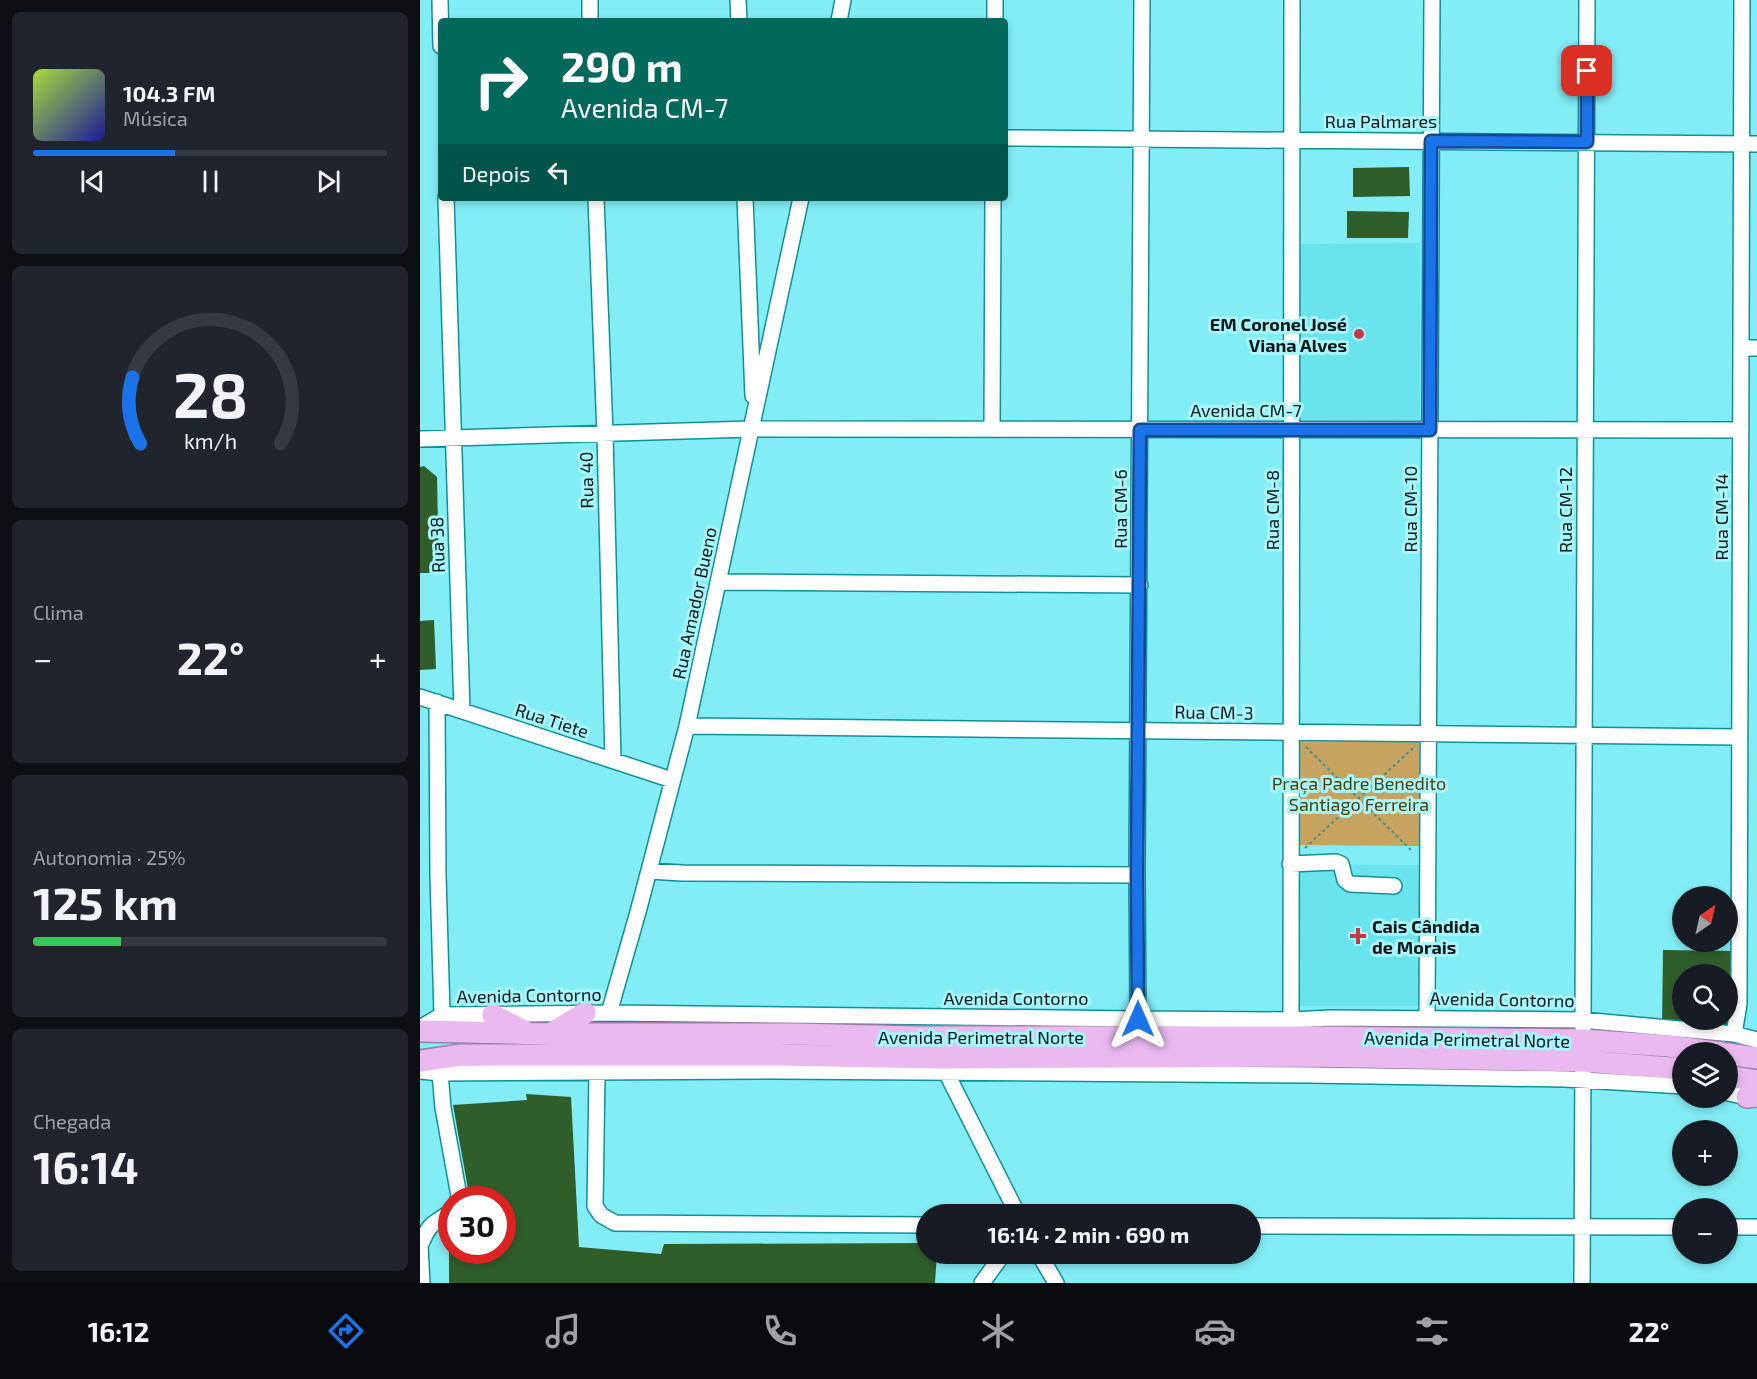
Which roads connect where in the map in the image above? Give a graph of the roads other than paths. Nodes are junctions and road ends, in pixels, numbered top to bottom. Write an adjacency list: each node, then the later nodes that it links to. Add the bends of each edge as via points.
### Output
1 (440, 0): 11 (street)
2 (590, 0): 12 (street)
3 (738, 0): 13 (street)
4 (843, 0): 14 (street)
5 (995, 0): 15 (street)
6 (1142, 0): 17 (street, Rua CM-6)
7 (1292, 0): 18 (street, Rua CM-8)
8 (1432, 0): 19 (street, Rua CM-10)
9 (1587, 0): 20 (street, Rua CM-12)
10 (1742, 0): 21 (street, Rua CM-14)
11 (440, 18)
12 (590, 18)
13 (739, 18)
14 (840, 18)
15 (995, 18)
16 (1008, 138): 17 (street, Rua Palmares)
17 (1142, 139): 18 (street, Rua Palmares); 32 (street, Rua CM-6)
18 (1292, 140): 19 (street, Rua Palmares); 33 (street, Rua CM-8)
19 (1431, 141): 20 (street, Rua Palmares); 34 (street, Rua CM-10)
20 (1587, 142): 21 (street, Rua Palmares); 35 (street, Rua CM-12)
21 (1749, 143): 27 (street, Rua CM-14)
22 (446, 201): 38 (street, Rua 38)
23 (596, 201): 37 (street, Rua 40)
24 (745, 201): 29 (street)
25 (800, 201): 29 (street, Rua Amador Bueno)
26 (993, 201): 31 (street)
27 (1741, 348): 28 (street); 36 (street, Rua CM-14)
28 (1757, 348)
29 (755, 410): 30 (street, Rua Amador Bueno)
30 (751, 429): 31 (street, Avenida CM-7); 37 (street, Avenida CM-7); 40 (street, Rua Amador Bueno)
31 (992, 429): 32 (street, Avenida CM-7)
32 (1140, 430): 33 (street, Avenida CM-7); 41 (street, Rua CM-6)
33 (1292, 430): 34 (street, Avenida CM-7); 47 (street, Rua CM-8)
34 (1430, 430): 35 (street, Avenida CM-7); 48 (street, Rua CM-10)
35 (1585, 430): 36 (street, Avenida CM-7); 49 (street, Rua CM-12)
36 (1741, 430): 50 (street, Rua CM-14)
37 (604, 434): 38 (street, Avenida CM-7); 51 (street, Rua 40)
38 (453, 438): 39 (street, Avenida CM-7); 44 (street, Rua 38)
39 (420, 439)
40 (718, 582): 41 (street); 45 (street, Rua Amador Bueno)
41 (1140, 585): 46 (street, Rua CM-6)
42 (420, 697): 43 (street, Rua Tiete)
43 (437, 702): 44 (street, Rua Tiete); 60 (street)
44 (462, 710): 51 (street, Rua Tiete)
45 (687, 726): 46 (street, Rua CM-3); 52 (street, Rua Amador Bueno)
46 (1139, 731): 47 (street, Rua CM-3); 55 (street, Rua CM-6)
47 (1291, 733): 48 (street, Rua CM-3); 53 (street, Rua CM-8)
48 (1428, 734): 49 (street, Rua CM-3); 62 (street, Rua CM-10)
49 (1584, 736): 50 (street, Rua CM-3); 75 (street, Rua CM-12)
50 (1740, 737): 70 (street, Rua CM-14, via 1739,1004)
51 (613, 760): 52 (street, Rua Tiete)
52 (672, 780): 54 (street, Rua Amador Bueno)
53 (1290, 863): 56 (street, via 1336,862 1341,864 1350,884); 64 (street, Rua CM-8)
54 (648, 871): 55 (street); 58 (street, Rua Amador Bueno)
55 (1137, 875): 63 (street, Rua CM-6)
56 (1394, 886)
57 (585, 1013): 58 (street, Avenida Contorno); 59 (street, Avenida Contorno); 67 (highway)
58 (609, 1013): 61 (street, Avenida Contorno)
59 (493, 1015): 60 (street, Avenida Contorno); 66 (highway)
60 (442, 1016): 65 (street, Avenida Contorno)
61 (889, 1017): 63 (street, Avenida Contorno); 68 (street)
62 (1427, 1018): 64 (street, Avenida Contorno); 75 (street, Avenida Contorno)
63 (1138, 1019): 64 (street, Avenida Contorno)
64 (1291, 1020)
65 (420, 1030): 66 (highway, Avenida Perimetral Norte)
66 (527, 1033): 67 (highway, Avenida Perimetral Norte)
67 (551, 1034): 68 (highway, Avenida Perimetral Norte)
68 (915, 1038): 75 (highway, Avenida Perimetral Norte, via 1308,1037); 78 (street)
69 (1757, 1040): 71 (street, Avenida Contorno)
70 (1731, 1042)
71 (1738, 1043)
72 (1672, 1046): 75 (street, Avenida Contorno)
73 (1672, 1046): 75 (highway, Avenida Perimetral Norte)
74 (1738, 1048): 76 (highway)
75 (1583, 1050): 78 (highway, Avenida Perimetral Norte); 79 (highway, Avenida Perimetral Norte); 83 (street, Avenida Contorno, via 1309,1075); 84 (street, Avenida Contorno); 91 (street, Rua CM-12)
76 (1757, 1058)
77 (420, 1062): 78 (highway, Avenida Perimetral Norte, via 461,1055 778,1055)
78 (942, 1065): 82 (street, Avenida Contorno); 83 (street, Avenida Contorno); 85 (street)
79 (1672, 1068)
80 (420, 1071): 81 (street, Avenida Contorno)
81 (440, 1073): 82 (street, Avenida Contorno); 86 (street)
82 (597, 1073): 89 (street, via 595,1206 615,1223)
83 (975, 1073): 85 (street)
84 (1672, 1082)
85 (962, 1103): 87 (street)
86 (457, 1186)
87 (1012, 1204)
88 (438, 1220): 95 (street, via 431,1224)
89 (916, 1225)
90 (1261, 1226): 91 (street)
91 (1582, 1226): 92 (street); 101 (street, Rua CM-12)
92 (1672, 1227)
93 (1738, 1227): 94 (street)
94 (1757, 1227)
95 (420, 1246): 98 (street)
96 (996, 1264): 99 (street)
97 (1045, 1264): 100 (street)
98 (422, 1283)
99 (982, 1283)
100 (1056, 1283)
101 (1582, 1283)

